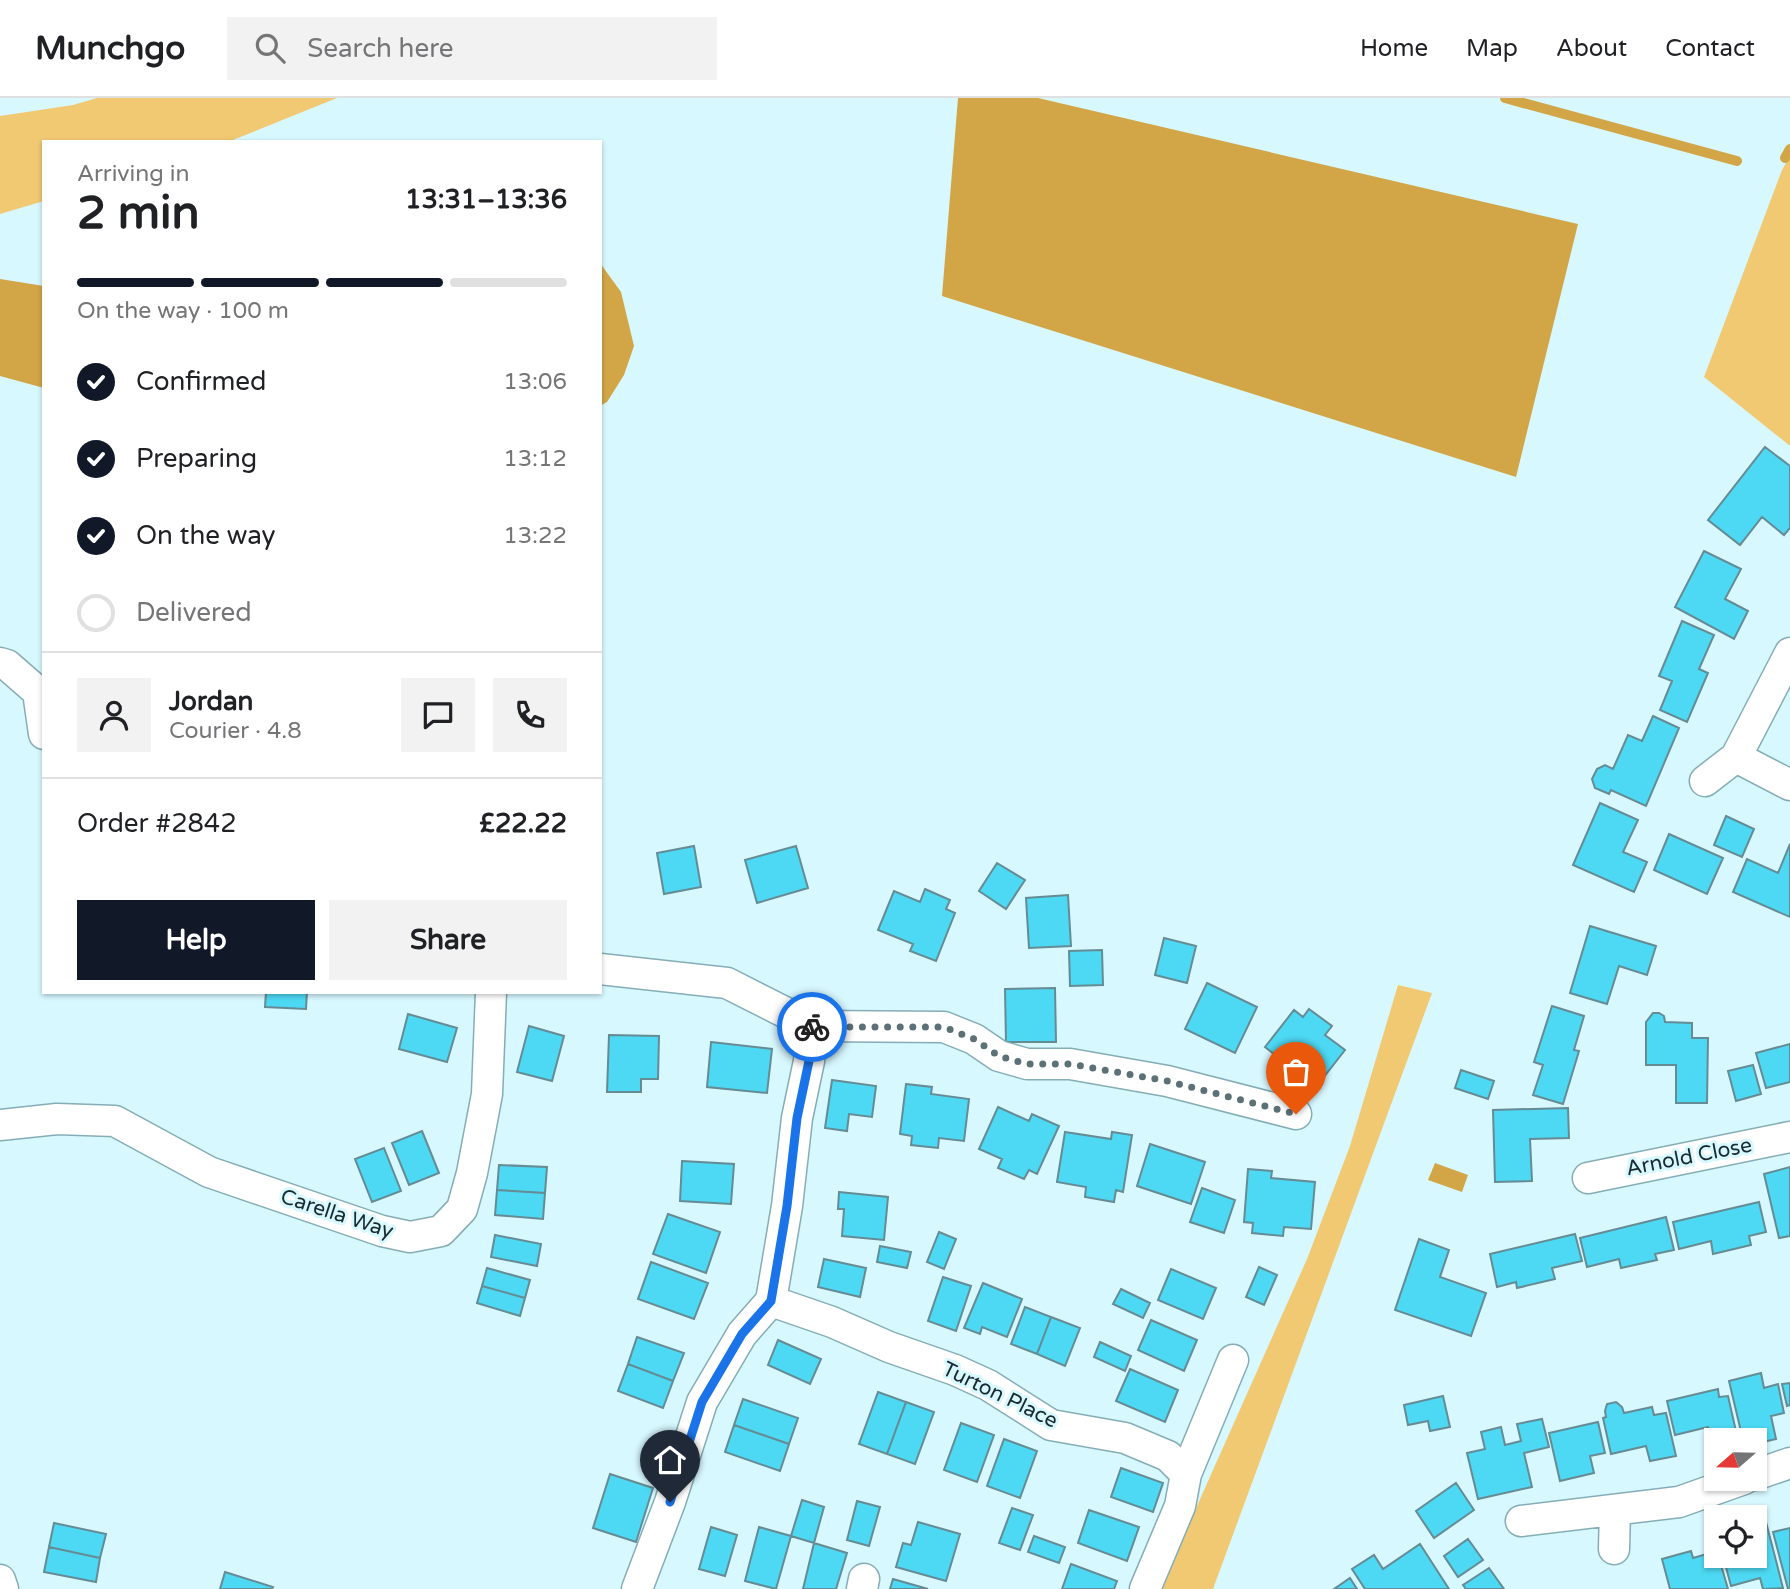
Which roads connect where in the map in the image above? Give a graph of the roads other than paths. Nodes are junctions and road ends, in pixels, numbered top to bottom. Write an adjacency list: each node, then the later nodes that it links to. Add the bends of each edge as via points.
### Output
1 (1790, 653): 4 (street)
2 (0, 663): 3 (street, via 38,692)
3 (42, 720)
4 (1736, 757): 5 (street); 6 (street)
5 (1704, 781)
6 (1790, 785)
7 (602, 969): 9 (street, via 727,983)
8 (491, 994): 11 (street, Carella Way, via 487,1094 472,1173 462,1209 441,1231 410,1237 382,1231 209,1172 115,1121 57,1119)
9 (812, 1026): 10 (street, via 944,1027 999,1056 1027,1064 1070,1064 1167,1081); 14 (street)
10 (1296, 1114)
11 (0, 1125)
12 (1790, 1137): 13 (street, Arnold Close)
13 (1588, 1178)
14 (771, 1301): 18 (street, Turton Place, via 956,1370 1051,1425 1125,1438 1168,1456); 25 (street, via 742,1334 702,1402)
15 (1233, 1360): 18 (street)
16 (1790, 1463): 17 (street)
17 (1768, 1471)
18 (1186, 1474): 26 (street, via 1180,1506)
19 (1710, 1491): 20 (street, via 1679,1502)
20 (1615, 1510): 21 (street); 22 (street)
21 (1521, 1521)
22 (1614, 1549)
23 (0, 1580): 24 (street)
24 (3, 1589)
25 (638, 1589)
26 (1145, 1589)

